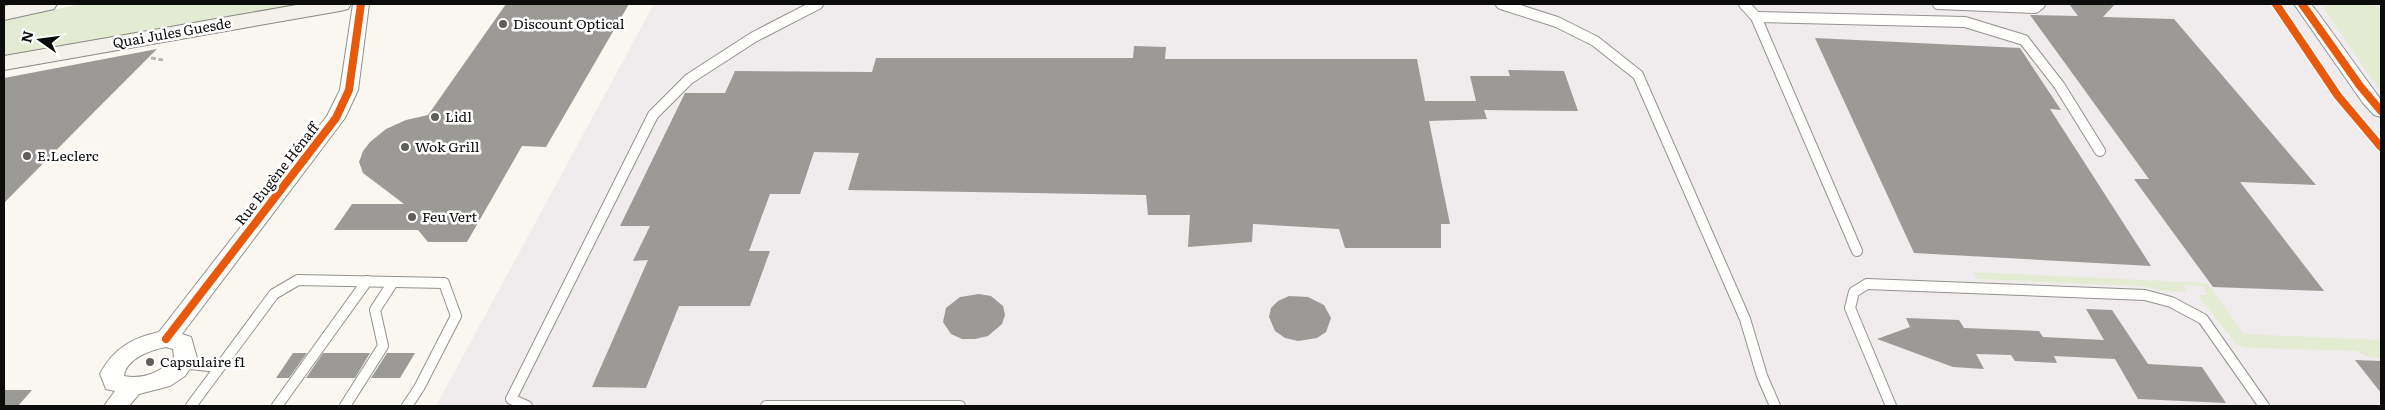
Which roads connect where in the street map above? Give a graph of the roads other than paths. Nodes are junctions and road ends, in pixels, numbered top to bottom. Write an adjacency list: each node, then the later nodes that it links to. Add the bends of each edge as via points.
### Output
1 (46, 4): 10 (main road)
2 (340, 4): 12 (main road, Quai Jules Guesde)
3 (362, 4): 18 (street, Rue Eugène Hénaff, via 349,90 336,118)
4 (818, 4): 27 (lane, via 754,37 690,79 653,116 512,399)
5 (1501, 4): 30 (lane, via 1557,22 1587,37 1638,75 1745,319 1762,376)
6 (1744, 4): 11 (lane)
7 (1938, 4): 8 (lane, via 2035,8)
8 (2040, 4)
9 (2305, 5): 13 (street)
10 (4, 13)
11 (1756, 17): 14 (lane, via 1965,22 2024,40 2059,85); 15 (lane)
12 (4, 63)
13 (2381, 110)
14 (2100, 151)
15 (1857, 250)
16 (367, 281): 17 (lane); 20 (lane, via 298,280 274,294); 24 (lane)
17 (393, 282): 25 (lane, via 375,310 383,346); 26 (lane, via 444,283 456,316)
18 (166, 339): 19 (street, via 182,343 186,348); 21 (street, via 144,344 117,363 112,378 115,383)
19 (181, 363): 20 (lane); 21 (street, via 159,380)
20 (218, 367): 23 (lane)
21 (131, 388): 22 (street)
22 (116, 406)
23 (191, 406)
24 (277, 406)
25 (345, 406)
26 (407, 406)
27 (527, 406)
28 (766, 406): 29 (lane)
29 (960, 406)
30 (1775, 406)
31 (1890, 406): 32 (lane, via 1850,308 1854,292 1867,284 2145,295 2171,302 2202,319)
32 (2264, 406)

